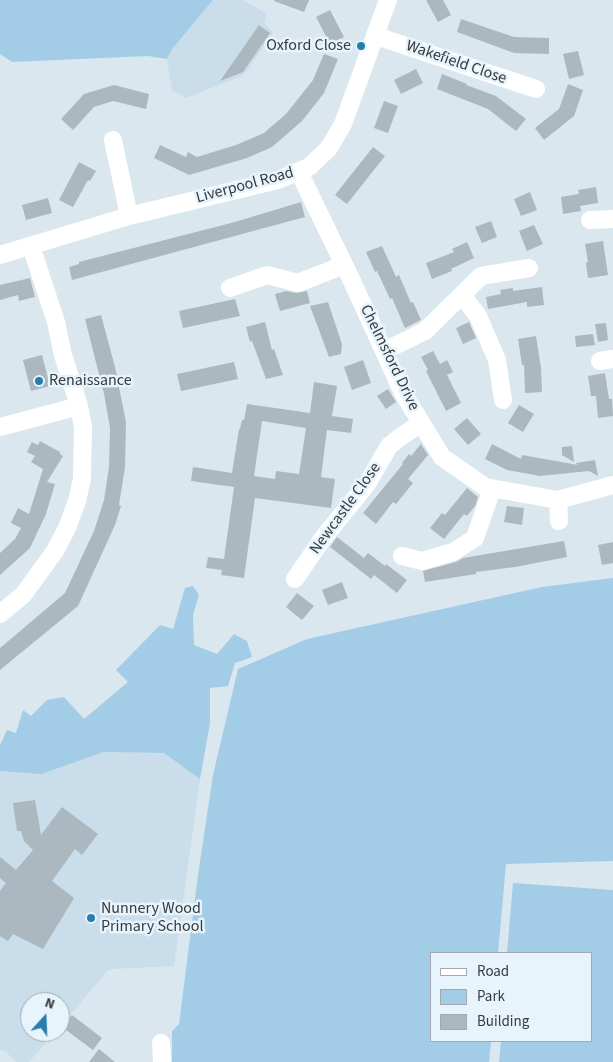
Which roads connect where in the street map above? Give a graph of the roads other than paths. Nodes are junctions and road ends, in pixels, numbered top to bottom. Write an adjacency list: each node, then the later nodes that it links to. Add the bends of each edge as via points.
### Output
1 (388, 0): 2 (street, Liverpool Road)
2 (376, 36): 3 (street, Wakefield Close); 5 (street, Liverpool Road, via 342,124 329,148)
3 (536, 90)
4 (112, 140): 6 (street)
5 (299, 172): 6 (street, Liverpool Road); 11 (street, Chelmsford Drive)
6 (129, 216): 9 (street, Liverpool Road)
7 (613, 219): 8 (street)
8 (590, 220)
9 (31, 246): 10 (street, Liverpool Road); 17 (street)
10 (0, 255)
11 (344, 265): 13 (street, via 298,283 267,275); 15 (street, Chelmsford Drive)
12 (529, 268): 14 (street, via 481,276)
13 (230, 288)
14 (462, 295): 15 (street, via 425,331); 16 (street, via 478,316 498,360)
15 (384, 351): 18 (street, Chelmsford Drive, via 403,394)
16 (503, 400)
17 (79, 406): 19 (street); 26 (street, via 84,450 82,479 67,528 23,596)
18 (421, 423): 21 (street, Chelmsford Drive, via 442,457 484,487); 25 (street, Newcastle Close, via 389,446 367,484)
19 (0, 427)
20 (613, 485): 22 (street, Chelmsford Drive)
21 (492, 489): 22 (street, Chelmsford Drive); 24 (street, via 475,538 453,552 422,561)
22 (558, 500): 23 (street)
23 (559, 521)
24 (402, 556)
25 (295, 579)
26 (0, 614)
27 (161, 1043): 28 (street)
28 (162, 1062)

